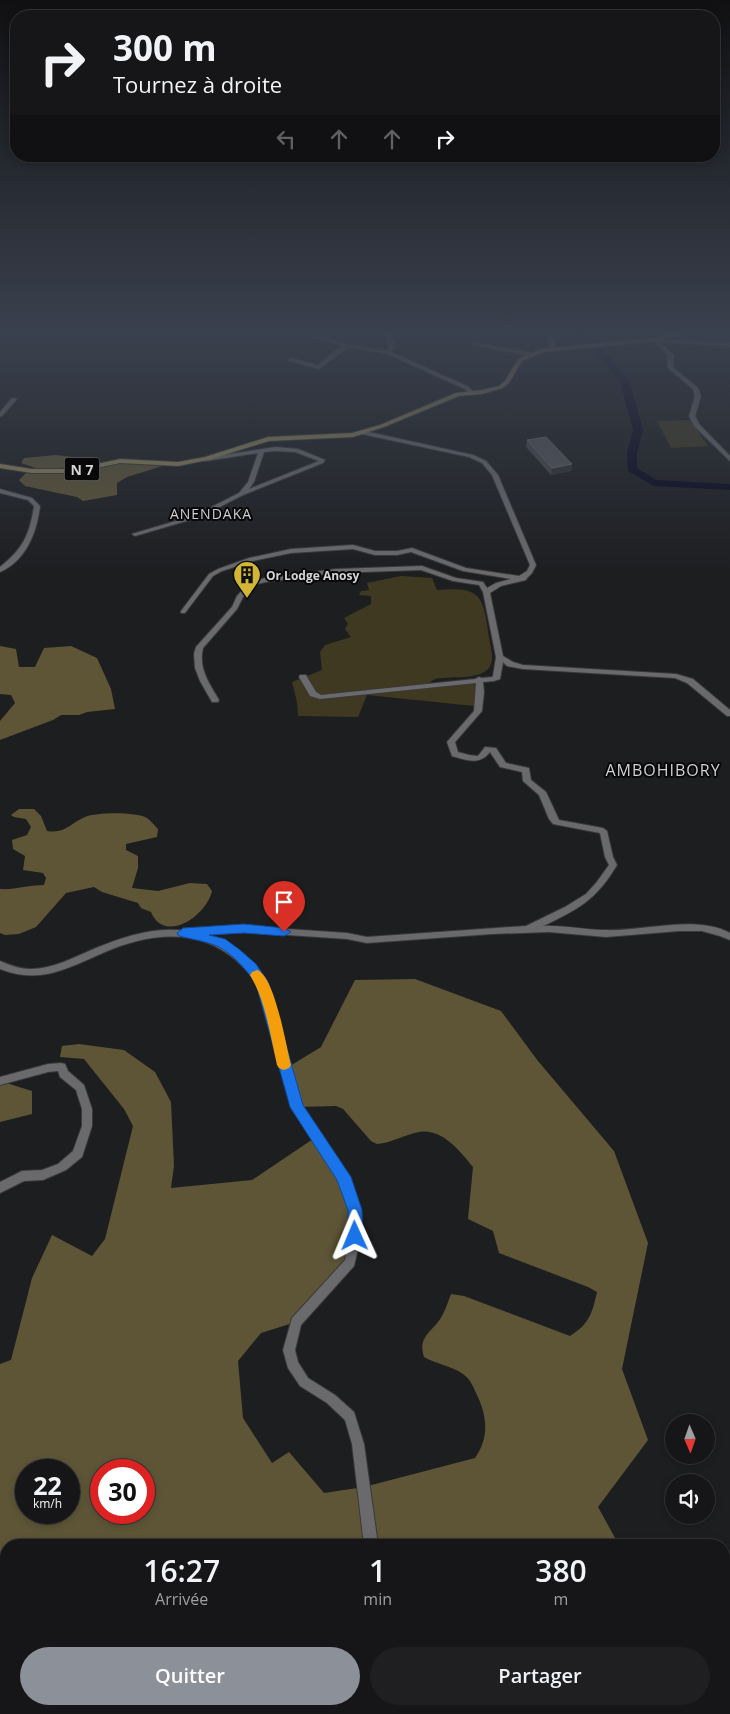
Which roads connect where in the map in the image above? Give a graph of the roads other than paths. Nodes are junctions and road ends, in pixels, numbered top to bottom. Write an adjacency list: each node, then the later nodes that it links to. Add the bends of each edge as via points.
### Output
1 (410, 414): 3 (main road, N 7)
2 (693, 414): 6 (street, via 696,424)
3 (364, 433): 5 (main road, N 7, via 330,438 268,439); 12 (street, via 471,456 484,462 495,475 533,566)
4 (262, 450): 5 (street); 9 (street, via 251,482); 9 (street, via 296,450 322,462)
5 (206, 459): 7 (main road, N 7, via 164,463 120,461 64,471)
6 (730, 459)
7 (0, 466)
8 (0, 491): 11 (street, via 30,499 37,506 26,546)
9 (241, 494): 10 (street, via 189,520)
10 (136, 534)
11 (0, 570)
12 (524, 579): 13 (street, via 509,580); 14 (street, via 472,572 412,550 375,553 353,547 291,551 251,559 211,575)
13 (486, 592): 15 (street); 18 (street, via 480,583 456,580 422,568 336,571 251,584 197,655 198,670)
14 (183, 612)
15 (500, 657): 17 (street, via 497,677); 19 (street, via 523,668 676,676 690,680)
16 (303, 677): 17 (street, via 313,694 320,697)
17 (478, 679): 20 (street, via 478,711 451,742 455,754 477,758 488,749 503,764 526,770 527,781 543,794 556,822 603,831 607,838 608,859 613,865 588,897)
18 (215, 700)
19 (730, 714)
20 (525, 930): 21 (street, via 367,940 244,928); 22 (street, via 606,934 702,928)
21 (183, 933): 23 (street, via 136,938 54,970 32,974); 26 (street, via 220,943 246,963 262,982 297,1107 343,1177 355,1210 350,1262 296,1322 289,1350 292,1364 304,1382 331,1398 350,1416 358,1444)
22 (730, 937)
23 (0, 965)
24 (0, 1081): 25 (street, via 61,1067 80,1088 88,1115 78,1154 62,1168 42,1175 22,1176)
25 (0, 1188)
26 (370, 1539)

